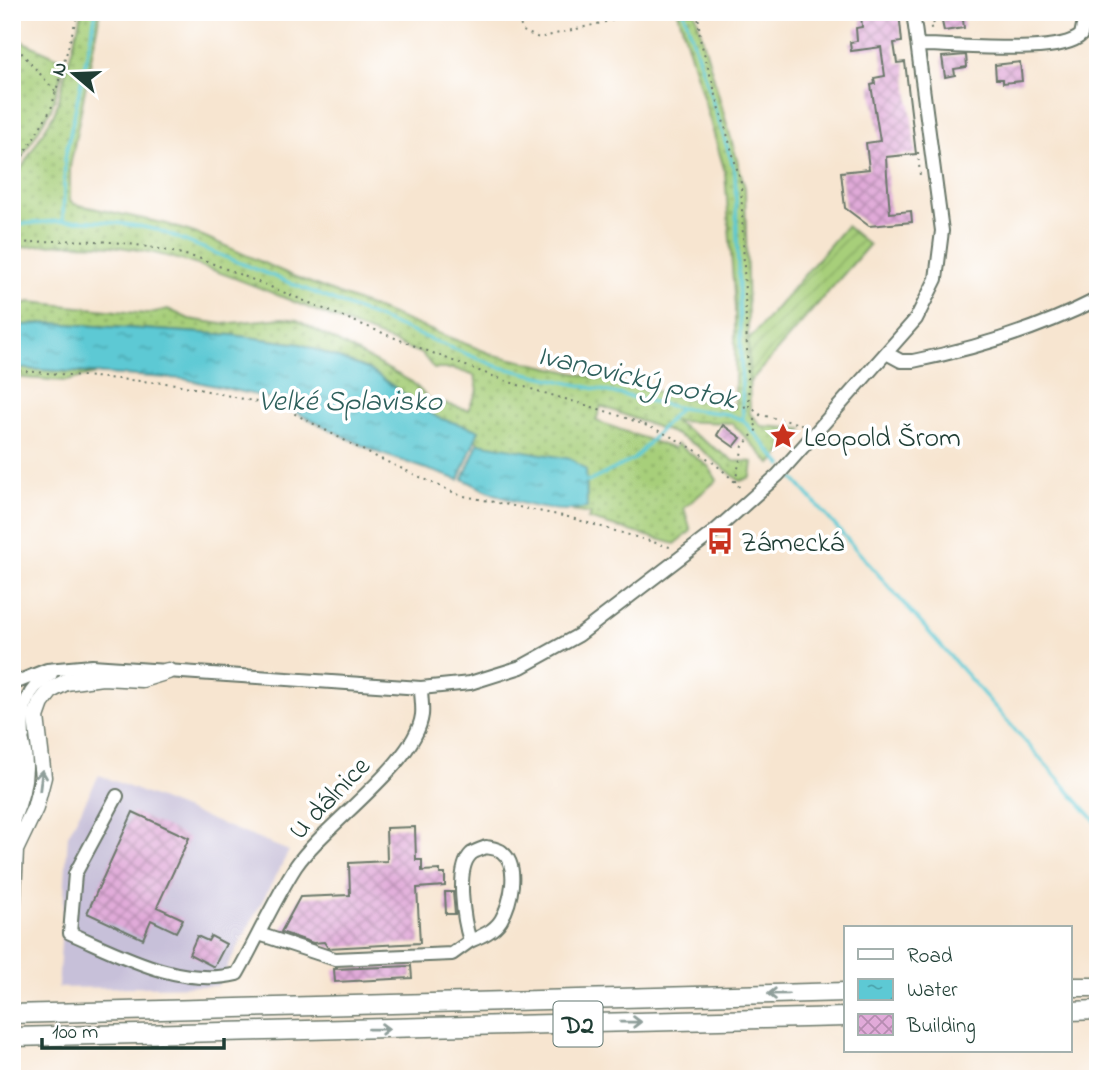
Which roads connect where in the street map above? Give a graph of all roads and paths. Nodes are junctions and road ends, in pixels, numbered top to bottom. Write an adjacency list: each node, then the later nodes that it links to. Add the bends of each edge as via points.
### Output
1 (78, 12): 11 (path)
2 (515, 12): 3 (path, via 523,31 539,38)
3 (647, 12)
4 (698, 12): 17 (path, via 703,50 741,183)
5 (914, 12): 8 (street)
6 (932, 12): 8 (path, via 934,27)
7 (1086, 12): 10 (street, via 1081,35 1064,44)
8 (916, 29): 10 (street)
9 (12, 42): 11 (path)
10 (918, 45): 15 (street, via 942,231 941,260 931,293)
11 (56, 93): 12 (path, via 51,110)
12 (12, 174)
13 (12, 244): 21 (path, via 106,239 201,259 500,379 680,440)
14 (1098, 299): 15 (street, via 986,344 913,361)
15 (888, 354): 20 (street)
16 (12, 370): 23 (path, via 176,383 284,408 459,495 568,517 671,546)
17 (749, 406): 18 (path); 19 (path)
18 (737, 408)
19 (761, 415): 20 (path, via 803,423); 21 (path, via 753,422 758,428 743,446)
20 (817, 434): 22 (street)
21 (735, 482): 22 (path)
22 (750, 499): 23 (street)
23 (680, 557): 27 (street, via 579,635 521,667 470,683)
24 (64, 669): 25 (street, via 92,666); 26 (street, via 47,670); 29 (street, via 30,692 22,719)
25 (168, 671): 27 (street); 32 (main road, one-way to 25, via 15,850 41,787 43,761 36,717 44,698 54,688 76,680 142,679)
26 (12, 684)
27 (421, 688): 33 (street, U dálnice, via 422,717 406,748 373,787 325,830)
28 (12, 718): 29 (main road)
29 (23, 744): 31 (main road, via 26,771)
30 (117, 796): 33 (street, U dálnice, via 75,874 70,933 142,964 215,979 237,974)
31 (13, 816)
32 (12, 916)
33 (259, 934): 34 (street, via 335,959 452,954)
34 (470, 941): 34 (street, via 463,917 464,867 471,854 486,847 502,852 510,864 512,891 501,920 488,934)
35 (1072, 987): 36 (highway)
36 (1098, 987)
37 (844, 992): 40 (highway, D2, one-way to 40)
38 (1098, 1010): 39 (highway)
39 (1072, 1011)
40 (12, 1014)
41 (844, 1017): 42 (highway, D2, one-way to 41)
42 (12, 1037)

